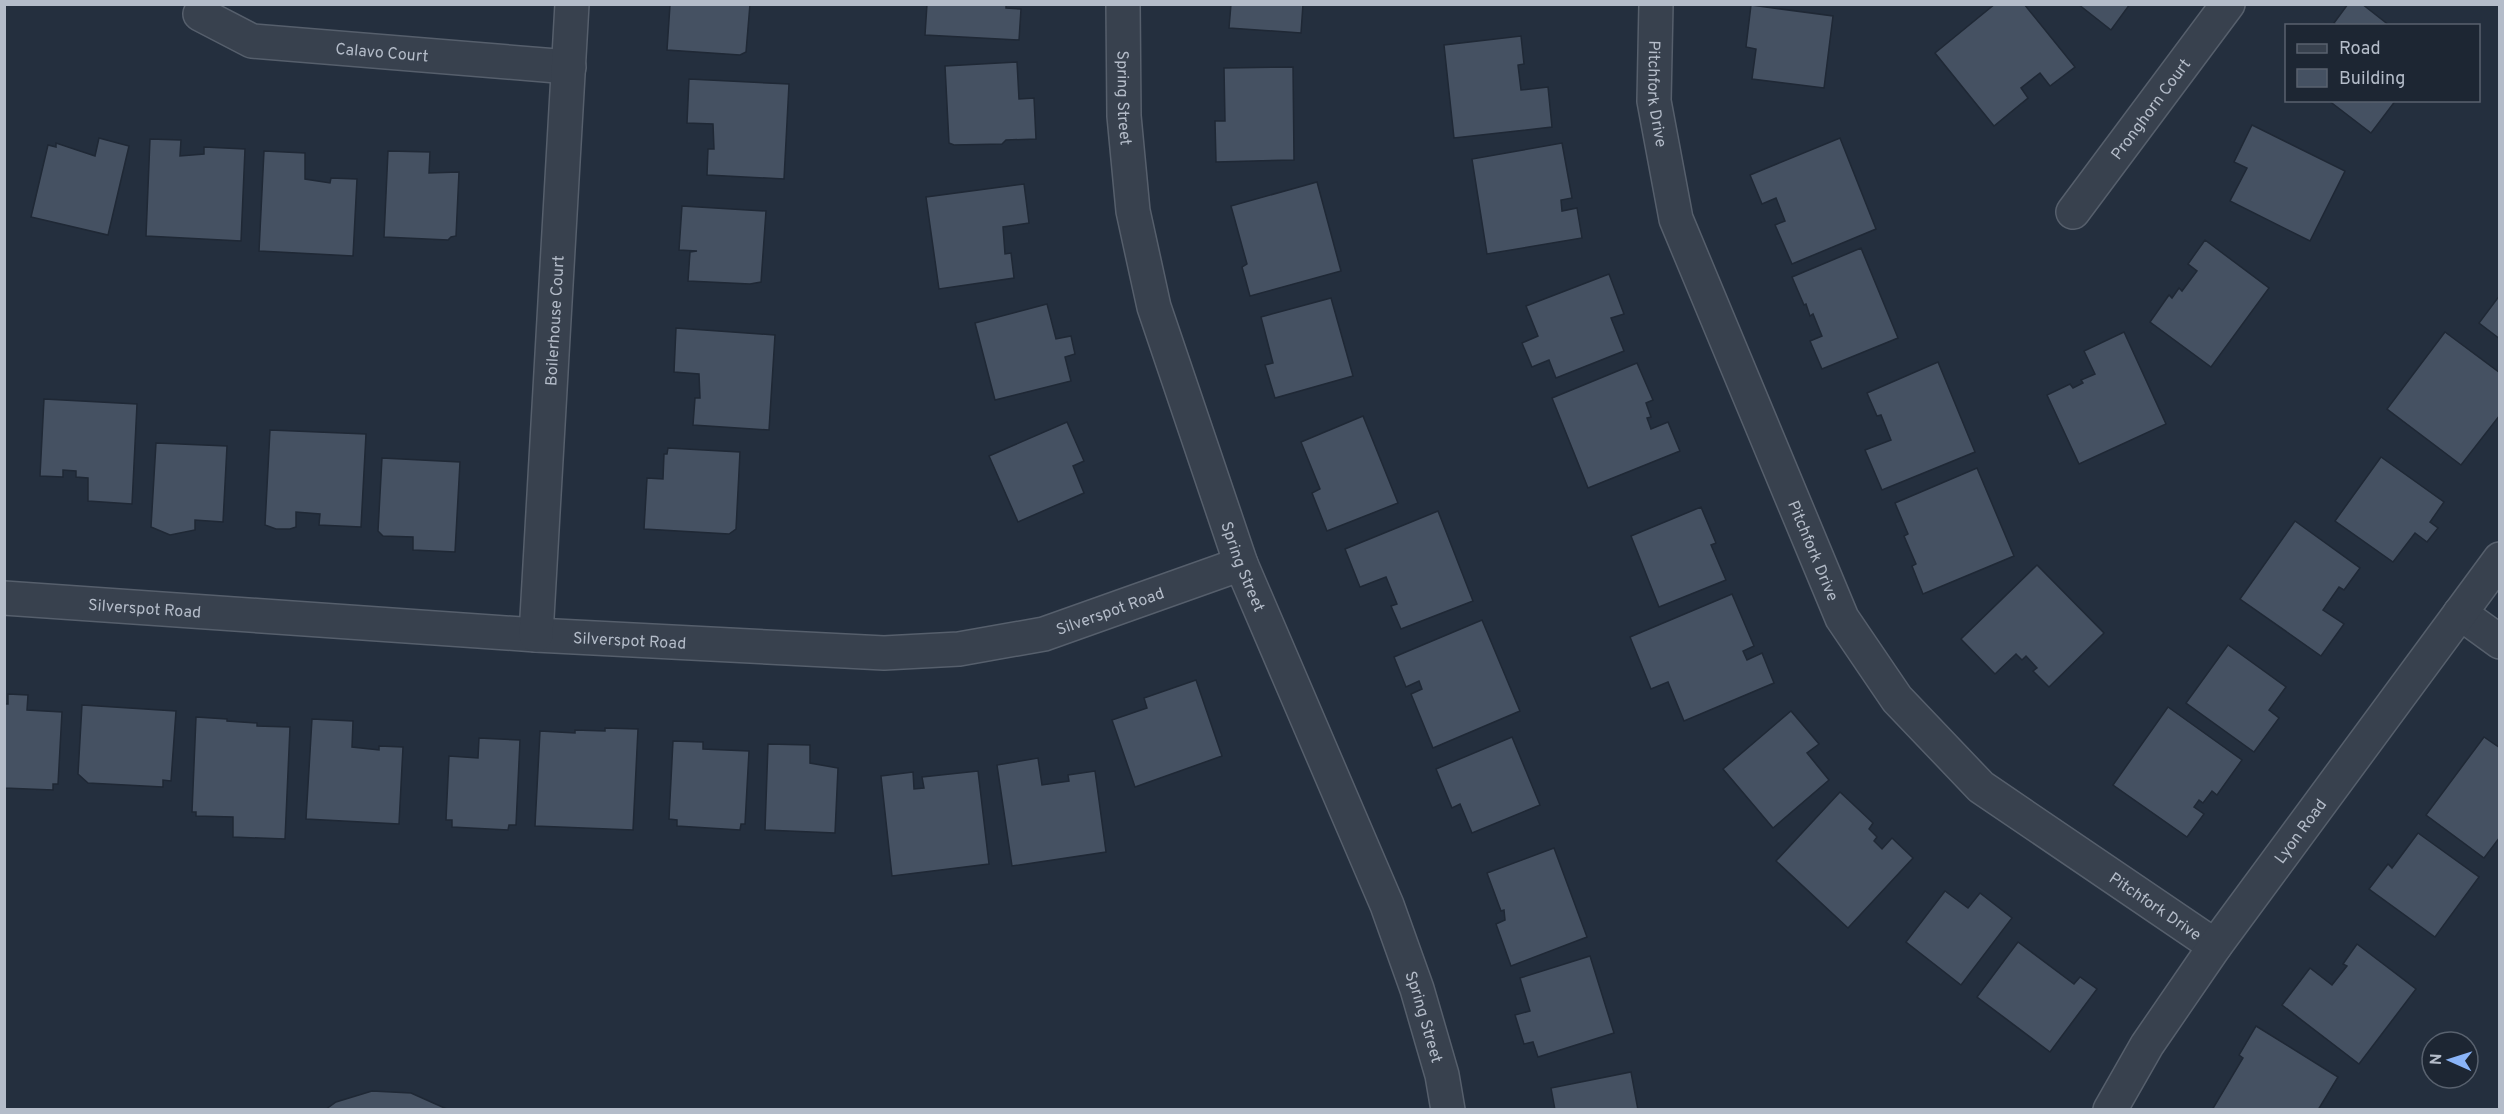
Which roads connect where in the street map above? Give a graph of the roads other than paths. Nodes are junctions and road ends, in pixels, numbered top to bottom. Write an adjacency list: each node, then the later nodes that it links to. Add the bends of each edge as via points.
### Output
1 (572, 4): 6 (street, Boilerhouse Court)
2 (1123, 4): 9 (street, Spring Street, via 1124,116 1132,211 1154,307)
3 (1656, 4): 14 (street, Pitchfork Drive, via 1654,101 1676,219 1842,618 1897,699 1981,787)
4 (2228, 4): 7 (street, Pronghorn Court)
5 (200, 14): 6 (street, Calavo Court, via 252,41)
6 (569, 67): 12 (street, Boilerhouse Court)
7 (2073, 212)
8 (2499, 559): 11 (street, Lyon Road)
9 (1241, 564): 12 (street, Silverspot Road, via 1044,634 959,649 884,653); 15 (street, Spring Street, via 1387,905 1417,989)
10 (4, 598): 12 (street, Silverspot Road)
11 (2460, 614): 13 (street); 14 (street, Lyon Road)
12 (536, 635)
13 (2499, 642)
14 (2215, 946): 16 (street, Lyon Road, via 2146,1045)
15 (1448, 1110)
16 (2110, 1110)

